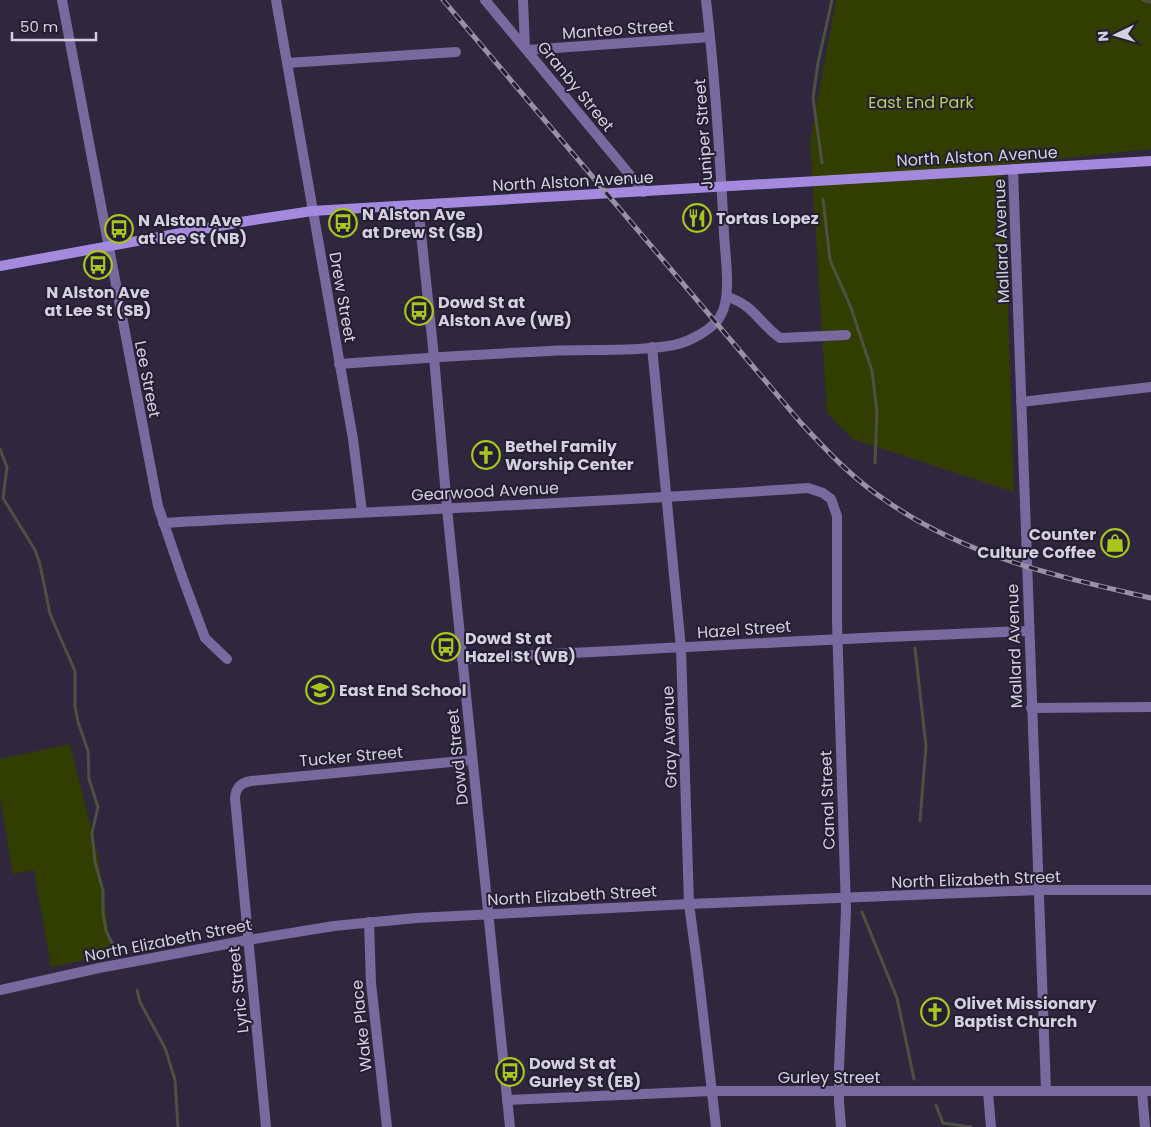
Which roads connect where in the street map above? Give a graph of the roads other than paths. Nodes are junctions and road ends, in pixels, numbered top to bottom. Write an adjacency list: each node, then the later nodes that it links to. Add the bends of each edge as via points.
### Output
1 (62, 0): 16 (street, Lee Street)
2 (276, 0): 9 (street, Drew Street)
3 (485, 0): 7 (street, Granby Street)
4 (523, 0): 7 (street)
5 (706, 0): 6 (street, Juniper Street)
6 (710, 38): 7 (street, Manteo Street); 12 (street, Juniper Street)
7 (526, 49): 13 (street, Granby Street)
8 (456, 52): 9 (street)
9 (286, 63): 15 (street, Drew Street)
10 (1151, 161): 11 (main road, North Alston Avenue)
11 (1013, 169): 12 (main road, North Alston Avenue); 24 (street, Mallard Avenue)
12 (722, 187): 13 (main road, North Alston Avenue); 18 (street, Juniper Street)
13 (644, 192): 14 (main road, North Alston Avenue)
14 (418, 205): 15 (main road, North Alston Avenue); 21 (street, Dowd Street)
15 (312, 211): 16 (main road, North Alston Avenue); 22 (street, Drew Street)
16 (108, 247): 17 (main road, North Alston Avenue); 29 (street, Lee Street)
17 (0, 266)
18 (726, 298): 19 (street, via 739,301 750,309 780,338); 20 (street, Juniper Street, via 721,316 692,339)
19 (846, 335)
20 (652, 347): 21 (street); 26 (street, Gray Avenue)
21 (434, 357): 22 (street); 27 (street, Dowd Street)
22 (339, 364): 28 (street, Drew Street)
23 (1151, 387): 24 (street)
24 (1021, 402): 30 (street, Mallard Avenue)
25 (808, 488): 26 (street, Gearwood Avenue); 31 (street, Canal Street, via 831,499 837,516)
26 (665, 497): 27 (street, Gearwood Avenue); 32 (street, Gray Avenue)
27 (447, 508): 28 (street, Gearwood Avenue); 33 (street, Dowd Street)
28 (362, 512): 29 (street, Gearwood Avenue)
29 (163, 523): 34 (street, Lee Street, via 205,638)
30 (1028, 630): 31 (street, Hazel Street); 35 (street, Mallard Avenue)
31 (838, 638): 32 (street, Hazel Street); 41 (street, Canal Street)
32 (681, 648): 33 (street, Hazel Street); 42 (street, Gray Avenue)
33 (462, 659): 37 (street, Dowd Street)
34 (227, 660)
35 (1031, 708): 36 (street); 39 (street, Mallard Avenue)
36 (1151, 708)
37 (472, 760): 38 (street, Tucker Street, via 251,781); 43 (street, Dowd Street)
38 (236, 790): 45 (street, Lyric Street)
39 (1038, 890): 40 (street, North Elizabeth Street); 41 (street, North Elizabeth Street); 47 (street, Mallard Avenue)
40 (1151, 890)
41 (846, 898): 42 (street, North Elizabeth Street); 51 (street, Canal Street)
42 (689, 904): 43 (street, North Elizabeth Street); 49 (street, Gray Avenue)
43 (488, 914): 44 (street, North Elizabeth Street); 52 (street, Dowd Street)
44 (369, 922): 45 (street, North Elizabeth Street); 54 (street, Wake Place, via 371,983)
45 (248, 940): 46 (street, North Elizabeth Street); 53 (street, Lyric Street)
46 (0, 990)
47 (1046, 1091): 48 (street, Gurley Street); 50 (street, Gurley Street)
48 (1146, 1091): 59 (street)
49 (712, 1092): 51 (street, Gurley Street); 52 (street, Gurley Street); 56 (street, Gray Avenue)
50 (988, 1092): 51 (street, Gurley Street); 58 (street)
51 (839, 1093): 57 (street, Canal Street)
52 (507, 1100): 55 (street, Dowd Street)
53 (266, 1127)
54 (387, 1127)
55 (510, 1127)
56 (716, 1127)
57 (840, 1127)
58 (991, 1127)
59 (1145, 1127)

